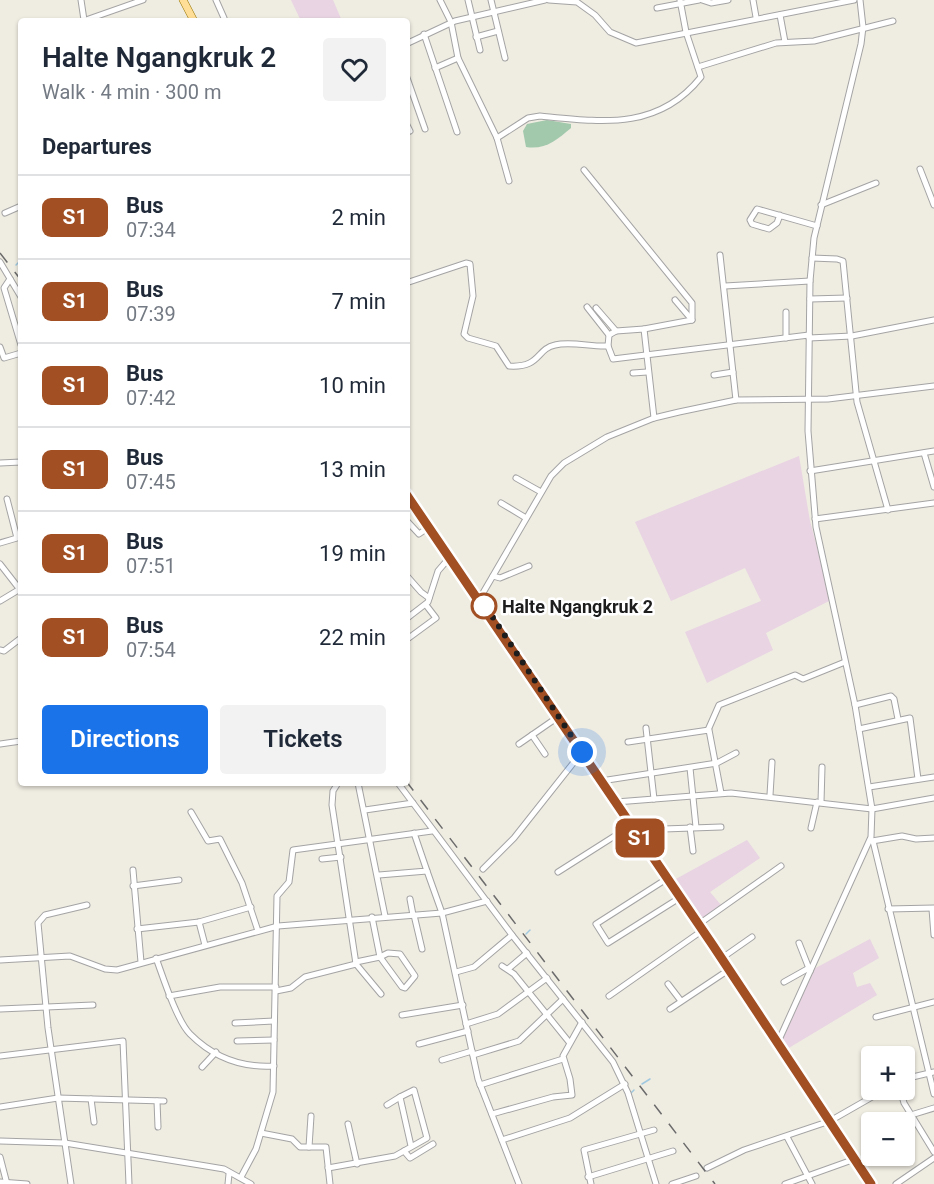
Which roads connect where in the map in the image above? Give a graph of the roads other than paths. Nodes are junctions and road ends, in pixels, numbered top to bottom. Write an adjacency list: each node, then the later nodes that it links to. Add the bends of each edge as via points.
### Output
1 (81, 0): 21 (street)
2 (143, 0): 22 (street)
3 (183, 0): 23 (main road)
4 (216, 0): 24 (street)
5 (440, 0): 27 (street)
6 (468, 0): 25 (street)
7 (491, 0): 18 (street)
8 (547, 0): 18 (street); 30 (street, via 577,2 610,32 634,42)
9 (701, 0): 10 (street); 15 (street)
10 (728, 0)
11 (753, 0): 20 (street)
12 (814, 0): 17 (street)
13 (854, 0): 17 (street)
14 (860, 0): 28 (street)
15 (680, 1): 16 (street); 30 (street)
16 (657, 8)
17 (816, 8): 19 (street)
18 (493, 12): 25 (street); 29 (street)
19 (780, 15): 20 (street); 34 (street)
20 (756, 17): 30 (street)
21 (84, 18)
22 (92, 18)
23 (192, 18)
24 (224, 18)
25 (471, 18): 27 (street); 32 (street)
26 (893, 21): 28 (street)
27 (451, 22): 31 (street); 36 (street)
28 (863, 27): 34 (street, via 814,41); 49 (street)
29 (498, 31): 32 (street); 37 (street)
30 (686, 33): 38 (street)
31 (424, 34): 33 (street); 39 (street)
32 (476, 37): 35 (street)
33 (410, 42)
34 (785, 42): 38 (street)
35 (480, 50)
36 (458, 58): 39 (street); 43 (street)
37 (506, 58)
38 (698, 67): 43 (street, via 700,79 666,110 615,121 540,116 528,118)
39 (435, 68): 42 (street)
40 (410, 86): 41 (street)
41 (425, 129)
42 (457, 132)
43 (497, 138): 46 (street)
44 (920, 169): 48 (street)
45 (584, 170): 68 (street, via 692,303)
46 (509, 181)
47 (876, 183): 49 (street)
48 (934, 204)
49 (821, 205): 53 (street)
50 (18, 207): 51 (street)
51 (5, 213)
52 (780, 215): 52 (street, via 757,209 750,220 769,229); 53 (street)
53 (817, 226): 55 (street)
54 (720, 255): 60 (street)
55 (812, 258): 58 (street); 62 (street, via 843,261)
56 (0, 262): 57 (street)
57 (10, 279): 61 (street); 72 (street, via 4,288)
58 (810, 281): 60 (street); 63 (street)
59 (410, 282): 79 (street, via 470,264 473,296 464,334 496,346 507,366 535,362 552,345)
60 (725, 286): 77 (street)
61 (18, 292)
62 (847, 298): 63 (street); 75 (street)
63 (810, 299): 74 (street)
64 (675, 300): 68 (street)
65 (587, 307): 73 (street)
66 (597, 308): 71 (street)
67 (786, 312): 76 (street)
68 (692, 320): 70 (street)
69 (934, 320): 75 (street)
70 (644, 329): 71 (street); 81 (street)
71 (616, 331): 73 (street)
72 (18, 335)
73 (609, 335): 79 (street)
74 (809, 336): 75 (street); 76 (street); 89 (street)
75 (852, 336): 87 (street)
76 (786, 338): 77 (street)
77 (730, 344): 81 (street); 83 (street)
78 (0, 346): 80 (street, via 4,358)
79 (608, 346): 81 (street, via 613,359)
80 (18, 354)
81 (645, 355): 82 (street)
82 (647, 372): 84 (street); 90 (street)
83 (733, 372): 85 (street); 88 (street)
84 (633, 373)
85 (714, 375)
86 (934, 386): 87 (street)
87 (856, 396): 89 (street); 93 (street)
88 (736, 400): 89 (street); 90 (street)
89 (808, 400): 96 (street)
90 (654, 418): 99 (street, via 593,444 561,466)
91 (934, 451): 92 (street)
92 (924, 453): 93 (street); 98 (street)
93 (873, 461): 96 (street); 104 (street)
94 (18, 462): 95 (street)
95 (0, 463)
96 (810, 471): 106 (street)
97 (516, 478): 99 (street)
98 (934, 487)
99 (541, 492): 105 (street)
100 (7, 499): 109 (street)
101 (410, 499): 108 (main road)
102 (501, 503): 105 (street)
103 (934, 503): 104 (street)
104 (888, 510): 106 (street)
105 (526, 518): 115 (street)
106 (815, 519): 127 (street)
107 (410, 525): 108 (street, via 418,534)
108 (429, 527): 112 (main road)
109 (18, 535)
110 (18, 538): 111 (street)
111 (0, 543)
112 (453, 561): 119 (street, via 438,571); 120 (main road)
113 (0, 564): 117 (street)
114 (529, 566): 115 (street, via 500,578)
115 (494, 576): 120 (street)
116 (410, 580): 119 (street)
117 (18, 587)
118 (18, 591): 121 (street)
119 (429, 598): 122 (street)
120 (480, 598): 129 (main road)
121 (0, 601)
122 (426, 605): 123 (street); 124 (street, via 436,618)
123 (410, 616)
124 (410, 637)
125 (18, 642): 126 (street)
126 (0, 650)
127 (846, 662): 128 (street); 132 (street, via 804,678 795,675 719,705)
128 (855, 705): 130 (street, via 891,696); 133 (street)
129 (558, 717): 134 (street); 140 (main road)
130 (898, 719): 133 (street); 149 (street, via 910,718)
131 (646, 728): 135 (street)
132 (708, 729): 135 (street); 144 (street)
133 (859, 729): 154 (street)
134 (532, 735): 139 (street); 142 (street)
135 (648, 737): 137 (street); 147 (street)
136 (18, 741): 138 (street)
137 (628, 742)
138 (0, 744)
139 (519, 744)
140 (582, 752): 150 (main road); 180 (street, via 514,838)
141 (736, 753): 144 (street)
142 (544, 754)
143 (772, 762): 157 (street)
144 (717, 763): 146 (street); 155 (street)
145 (822, 767): 161 (street)
146 (690, 768): 147 (street); 156 (street)
147 (651, 774): 150 (street); 159 (street)
148 (934, 777): 149 (street)
149 (918, 779): 154 (street)
150 (602, 781): 160 (main road)
151 (336, 786): 175 (street, via 332,805)
152 (359, 786): 164 (street)
153 (400, 786): 162 (street)
154 (869, 787): 163 (street)
155 (721, 793): 156 (street); 157 (street)
156 (692, 795): 159 (street); 166 (street)
157 (770, 795): 161 (street)
158 (934, 798): 163 (street)
159 (654, 799): 160 (street)
160 (616, 802): 168 (main road)
161 (818, 802): 163 (street); 169 (street)
162 (413, 803): 164 (street); 170 (street)
163 (872, 809): 174 (street)
164 (365, 810): 172 (street)
165 (191, 812): 192 (street, via 208,841 220,839)
166 (693, 827): 167 (street); 168 (street); 176 (street)
167 (721, 827)
168 (634, 828): 183 (street); 185 (main road)
169 (811, 828)
170 (432, 831): 171 (street); 190 (street)
171 (414, 833): 172 (street); 182 (street)
172 (371, 838): 175 (street); 184 (street)
173 (934, 838): 174 (street, via 902,836)
174 (872, 841): 193 (street); 220 (street)
175 (340, 842): 177 (street); 201 (street, via 293,849 289,882 277,896)
176 (693, 851)
177 (341, 857): 178 (street); 199 (street)
178 (322, 859)
179 (781, 866): 202 (street)
180 (483, 869)
181 (133, 870): 187 (street)
182 (427, 870): 184 (street); 195 (street)
183 (558, 872)
184 (379, 875): 197 (street)
185 (668, 878): 188 (main road); 188 (street, via 596,924 608,943)
186 (180, 880): 187 (street)
187 (133, 886): 203 (street)
188 (681, 897): 202 (main road)
189 (410, 899): 196 (street)
190 (487, 901): 195 (street); 205 (street)
191 (87, 905): 212 (street, via 40,918)
192 (251, 907): 200 (street); 204 (street)
193 (888, 909): 194 (street); 236 (street)
194 (933, 909): 206 (street)
195 (442, 913): 196 (street); 221 (street)
196 (414, 915): 197 (street); 210 (street)
197 (385, 916): 198 (street)
198 (372, 917): 199 (street); 213 (street)
199 (350, 920): 201 (street); 218 (street)
200 (199, 922): 203 (street); 209 (street)
201 (278, 926): 204 (street); 225 (street)
202 (701, 927): 215 (main road); 229 (street)
203 (137, 929): 217 (street)
204 (258, 931): 209 (street)
205 (512, 935): 211 (street); 221 (street, via 474,967)
206 (934, 935)
207 (752, 937): 215 (street)
208 (799, 943): 220 (street)
209 (205, 945): 214 (street)
210 (422, 949)
211 (527, 953): 222 (street); 226 (street, via 505,968)
212 (42, 957): 216 (street); 217 (street, via 74,957 109,970); 235 (street)
213 (380, 957): 213 (street, via 400,954 415,978 403,988); 218 (street)
214 (156, 958): 217 (street); 228 (street)
215 (722, 958): 219 (main road)
216 (0, 960)
217 (141, 962)
218 (356, 963): 225 (street, via 305,977 291,988); 227 (street)
219 (730, 969): 231 (street); 250 (main road)
220 (810, 970): 223 (street); 250 (street)
221 (456, 972): 234 (street)
222 (547, 978): 226 (street); 230 (street)
223 (784, 982)
224 (668, 984): 231 (street)
225 (276, 989): 228 (street, via 220,987); 242 (street)
226 (528, 992): 239 (street); 245 (street, via 498,1014)
227 (381, 994)
228 (169, 996): 253 (street, via 190,1034)
229 (609, 996)
230 (563, 999): 239 (street); 243 (street)
231 (681, 1001): 238 (street)
232 (934, 1002): 236 (street)
233 (93, 1005): 235 (street)
234 (463, 1005): 240 (street); 245 (street)
235 (46, 1006): 237 (street); 252 (street)
236 (915, 1007): 241 (street); 260 (street)
237 (0, 1009)
238 (670, 1009)
239 (546, 1013): 249 (street); 254 (street, via 519,1041)
240 (402, 1016)
241 (876, 1017)
242 (274, 1021): 244 (street); 247 (street)
243 (582, 1022): 249 (street); 262 (street)
244 (235, 1023)
245 (466, 1024): 246 (street)
246 (468, 1031): 251 (street); 254 (street)
247 (274, 1040): 248 (street); 258 (street)
248 (237, 1041)
249 (569, 1042): 256 (street)
250 (778, 1042): 276 (main road)
251 (419, 1044)
252 (51, 1049): 255 (street); 266 (street); 268 (street, via 123,1041)
253 (216, 1052): 258 (street, via 249,1067); 259 (street)
254 (472, 1053): 257 (street); 263 (street)
255 (0, 1056)
256 (563, 1059): 263 (street); 273 (street, via 572,1095)
257 (442, 1060)
258 (274, 1066): 282 (street, via 273,1092)
259 (202, 1067)
260 (932, 1072): 261 (street); 264 (street)
261 (915, 1076)
262 (625, 1084): 283 (street); 285 (street, via 570,1118)
263 (480, 1085): 273 (street)
264 (934, 1094)
265 (400, 1097): 270 (street); 289 (street); 289 (street, via 415,1091 428,1137)
266 (57, 1098): 267 (street); 271 (street); 287 (street)
267 (91, 1099): 268 (street); 277 (street)
268 (124, 1100): 280 (street, via 160,1101); 294 (street)
269 (867, 1100): 276 (street)
270 (387, 1105)
271 (0, 1107)
272 (934, 1108): 274 (street)
273 (492, 1114): 285 (street)
274 (915, 1114)
275 (310, 1116): 290 (street)
276 (830, 1121): 284 (street); 298 (main road)
277 (94, 1122)
278 (915, 1123): 293 (street)
279 (348, 1124): 299 (street)
280 (158, 1127)
281 (654, 1130): 283 (street)
282 (261, 1133): 290 (street, via 292,1139 300,1148); 306 (street)
283 (641, 1134): 297 (street); 305 (street, via 584,1150)
284 (787, 1137): 301 (street, via 744,1150); 304 (street)
285 (502, 1140): 314 (street)
286 (0, 1141): 287 (street)
287 (64, 1143): 294 (street); 309 (street)
288 (433, 1144): 291 (street, via 410,1158)
289 (411, 1146): 291 (street)
290 (309, 1147): 300 (street, via 327,1147)
291 (405, 1151): 299 (street)
292 (673, 1151): 297 (street)
293 (934, 1152)
294 (127, 1153): 302 (street, via 214,1167); 310 (street)
295 (0, 1156): 307 (street)
296 (934, 1158): 321 (street)
297 (647, 1159): 305 (street); 316 (street)
298 (855, 1159): 304 (street); 320 (main road)
299 (357, 1164): 300 (street)
300 (328, 1168): 313 (street)
301 (707, 1168)
302 (229, 1174): 306 (street); 311 (street)
303 (696, 1176): 317 (street)
304 (808, 1176): 318 (street); 319 (street)
305 (588, 1177): 315 (street)
306 (241, 1178): 312 (street)
307 (4, 1183): 308 (street)
308 (27, 1184)
309 (71, 1184)
310 (129, 1184)
311 (228, 1184)
312 (251, 1184)
313 (330, 1184)
314 (519, 1184)
315 (591, 1184)
316 (656, 1184)
317 (672, 1184)
318 (785, 1184)
319 (812, 1184)
320 (871, 1184)
321 (896, 1184)

